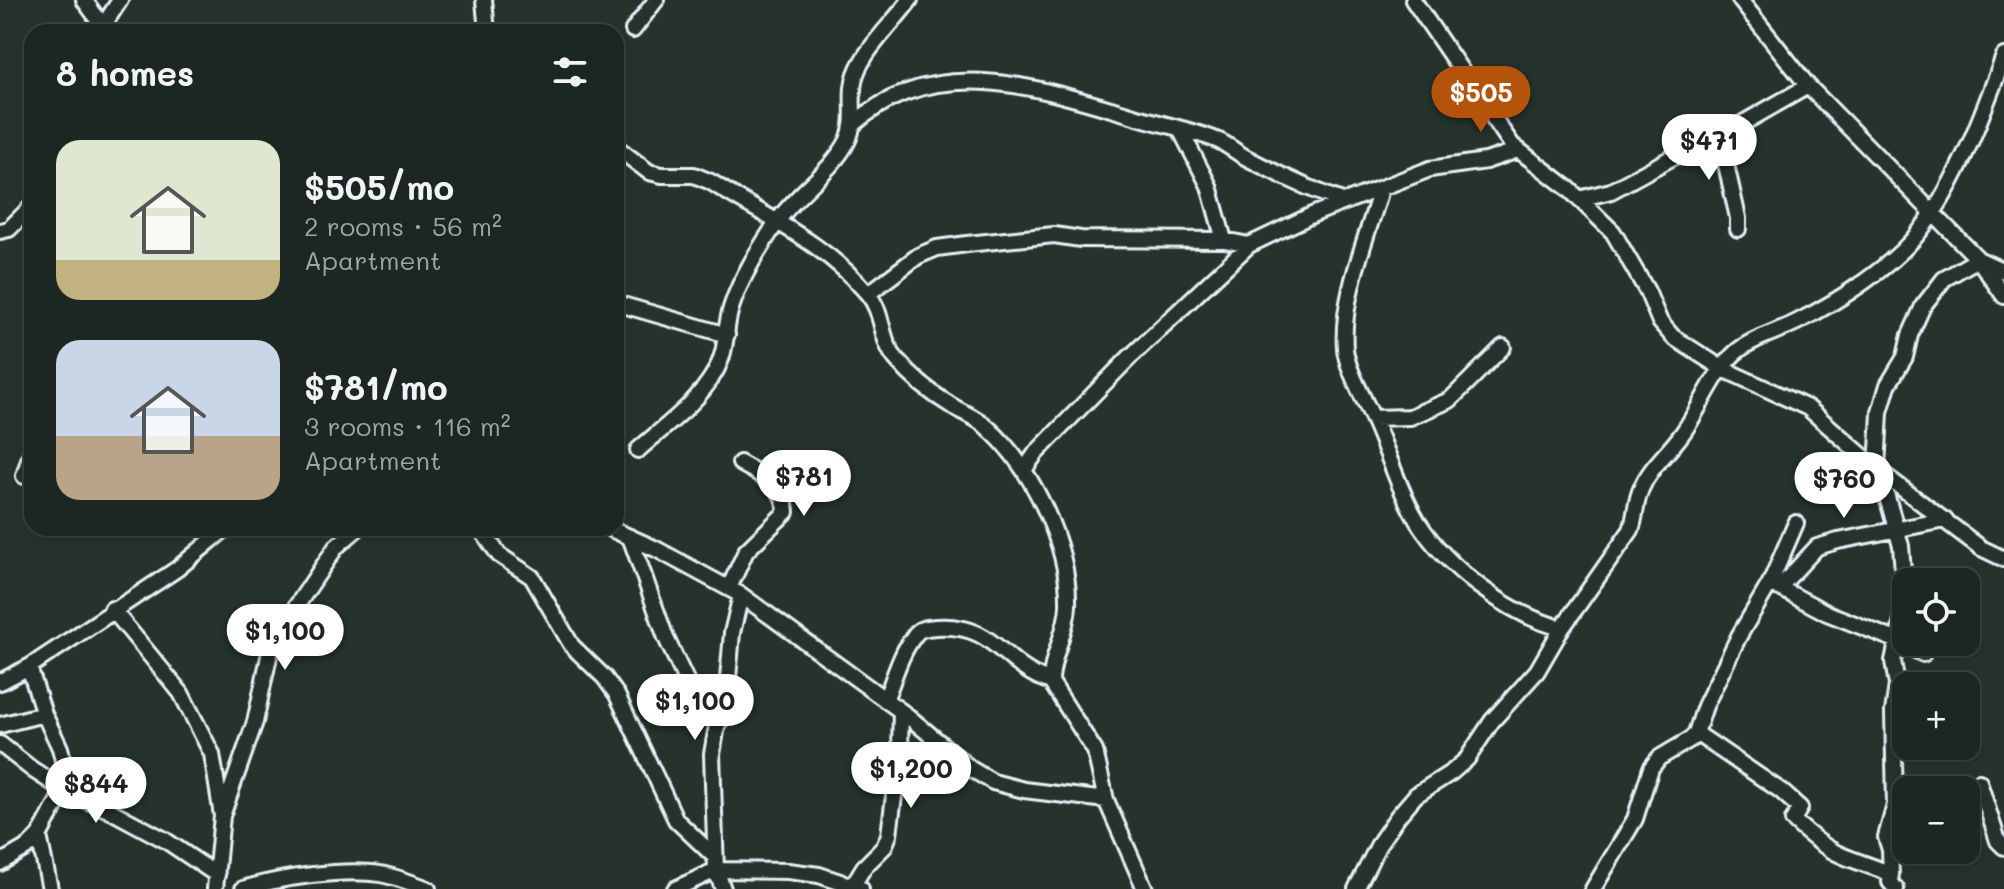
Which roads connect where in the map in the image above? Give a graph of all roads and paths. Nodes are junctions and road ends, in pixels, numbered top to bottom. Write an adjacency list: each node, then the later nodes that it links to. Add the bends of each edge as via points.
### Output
1 (84, 0): 8 (street)
2 (120, 0): 9 (street)
3 (484, 0): 10 (street)
4 (656, 0): 11 (street)
5 (1413, 0): 17 (street)
6 (1740, 0): 13 (street)
7 (902, 2): 14 (street, via 855,75)
8 (100, 24)
9 (106, 24)
10 (486, 24)
11 (633, 30)
12 (2004, 56): 22 (street, via 1981,120)
13 (1808, 86): 16 (street); 22 (street)
14 (853, 125): 15 (street, via 872,107 898,96 965,79 1050,91); 24 (street, via 829,166)
15 (1181, 131): 21 (street, via 1223,143); 27 (street, via 1209,186)
16 (1719, 133): 20 (street, via 1611,191); 25 (street)
17 (1518, 150): 19 (street, via 1430,169); 20 (street)
18 (624, 153): 24 (street, via 649,172 694,175 711,182)
19 (1381, 189): 21 (street); 37 (street, via 1345,314 1345,352)
20 (1579, 199): 36 (street, via 1613,232 1660,322 1673,337)
21 (1345, 202): 28 (street)
22 (1931, 213): 29 (street); 36 (street, via 1890,261 1801,320 1733,355)
23 (24, 214): 26 (street)
24 (777, 222): 31 (street, via 821,248); 34 (street, via 740,281)
25 (1738, 229)
26 (0, 231)
27 (1224, 240): 28 (street); 31 (street, via 1054,235 937,248)
28 (1249, 245): 40 (street, via 1130,357)
29 (1978, 259): 30 (street); 32 (street); 41 (street, via 1944,279 1923,306 1880,412)
30 (2004, 271)
31 (868, 294): 40 (street, via 896,359 947,403 985,424)
32 (2004, 296)
33 (624, 305): 34 (street)
34 (727, 335): 38 (street, via 721,360 701,392)
35 (1503, 347): 37 (street, via 1450,400 1410,417)
36 (1723, 369): 41 (street, via 1808,408); 55 (street, via 1649,474 1639,491 1631,530)
37 (1373, 418): 55 (street, via 1418,522 1443,553 1507,604 1539,623)
38 (638, 450)
39 (740, 463): 53 (street, via 779,488 786,512 746,551)
40 (1024, 470): 59 (street, via 1066,573 1068,606)
41 (1880, 471): 42 (street); 44 (street)
42 (1945, 520): 44 (street); 50 (street)
43 (1796, 523): 52 (street)
44 (1896, 530): 51 (street); 52 (street, via 1817,547)
45 (624, 534): 49 (street)
46 (216, 536): 54 (street, via 177,569)
47 (349, 536): 71 (street, via 279,632)
48 (486, 536): 75 (street, via 499,555 532,577 572,646 617,695 676,820)
49 (630, 537): 53 (street); 63 (street, via 666,638 695,699)
50 (2004, 559)
51 (1903, 568)
52 (1775, 586): 56 (street); 65 (street, via 1739,636)
53 (735, 591): 60 (street); 63 (street, via 726,701)
54 (112, 609): 57 (street); 71 (street, via 181,693 201,729 212,754)
55 (1562, 628): 85 (street, via 1537,671 1492,721 1467,759 1416,795 1398,816)
56 (1892, 639)
57 (29, 667): 58 (street); 62 (street)
58 (0, 682)
59 (1051, 682): 60 (street, via 1030,675 980,633 964,627 923,628 907,648); 70 (street, via 1095,751)
60 (885, 700): 61 (street)
61 (901, 711): 70 (street, via 993,782); 78 (street, via 889,835 864,867)
62 (44, 714): 64 (street); 69 (street, via 63,760)
63 (719, 723): 75 (street, via 712,754)
64 (0, 725)
65 (1696, 733): 76 (street, via 1800,808 1793,820 1807,833 1842,856); 86 (street, via 1651,768 1635,819)
66 (0, 744): 69 (street)
67 (1898, 760): 76 (street, via 1886,837)
68 (1980, 785): 73 (street)
69 (64, 790): 72 (street); 77 (street, via 165,840)
70 (1106, 800): 84 (street)
71 (222, 816): 77 (street)
72 (39, 836): 74 (street); 79 (street)
73 (2004, 847)
74 (0, 863)
75 (716, 863): 78 (street, via 819,875); 82 (street); 83 (street)
76 (1891, 874): 87 (street)
77 (216, 882)
78 (857, 887)
79 (50, 889)
80 (243, 889): 81 (street, via 352,872)
81 (428, 889)
82 (675, 889)
83 (723, 889)
84 (1145, 889)
85 (1356, 889)
86 (1593, 889)
87 (1896, 889)

